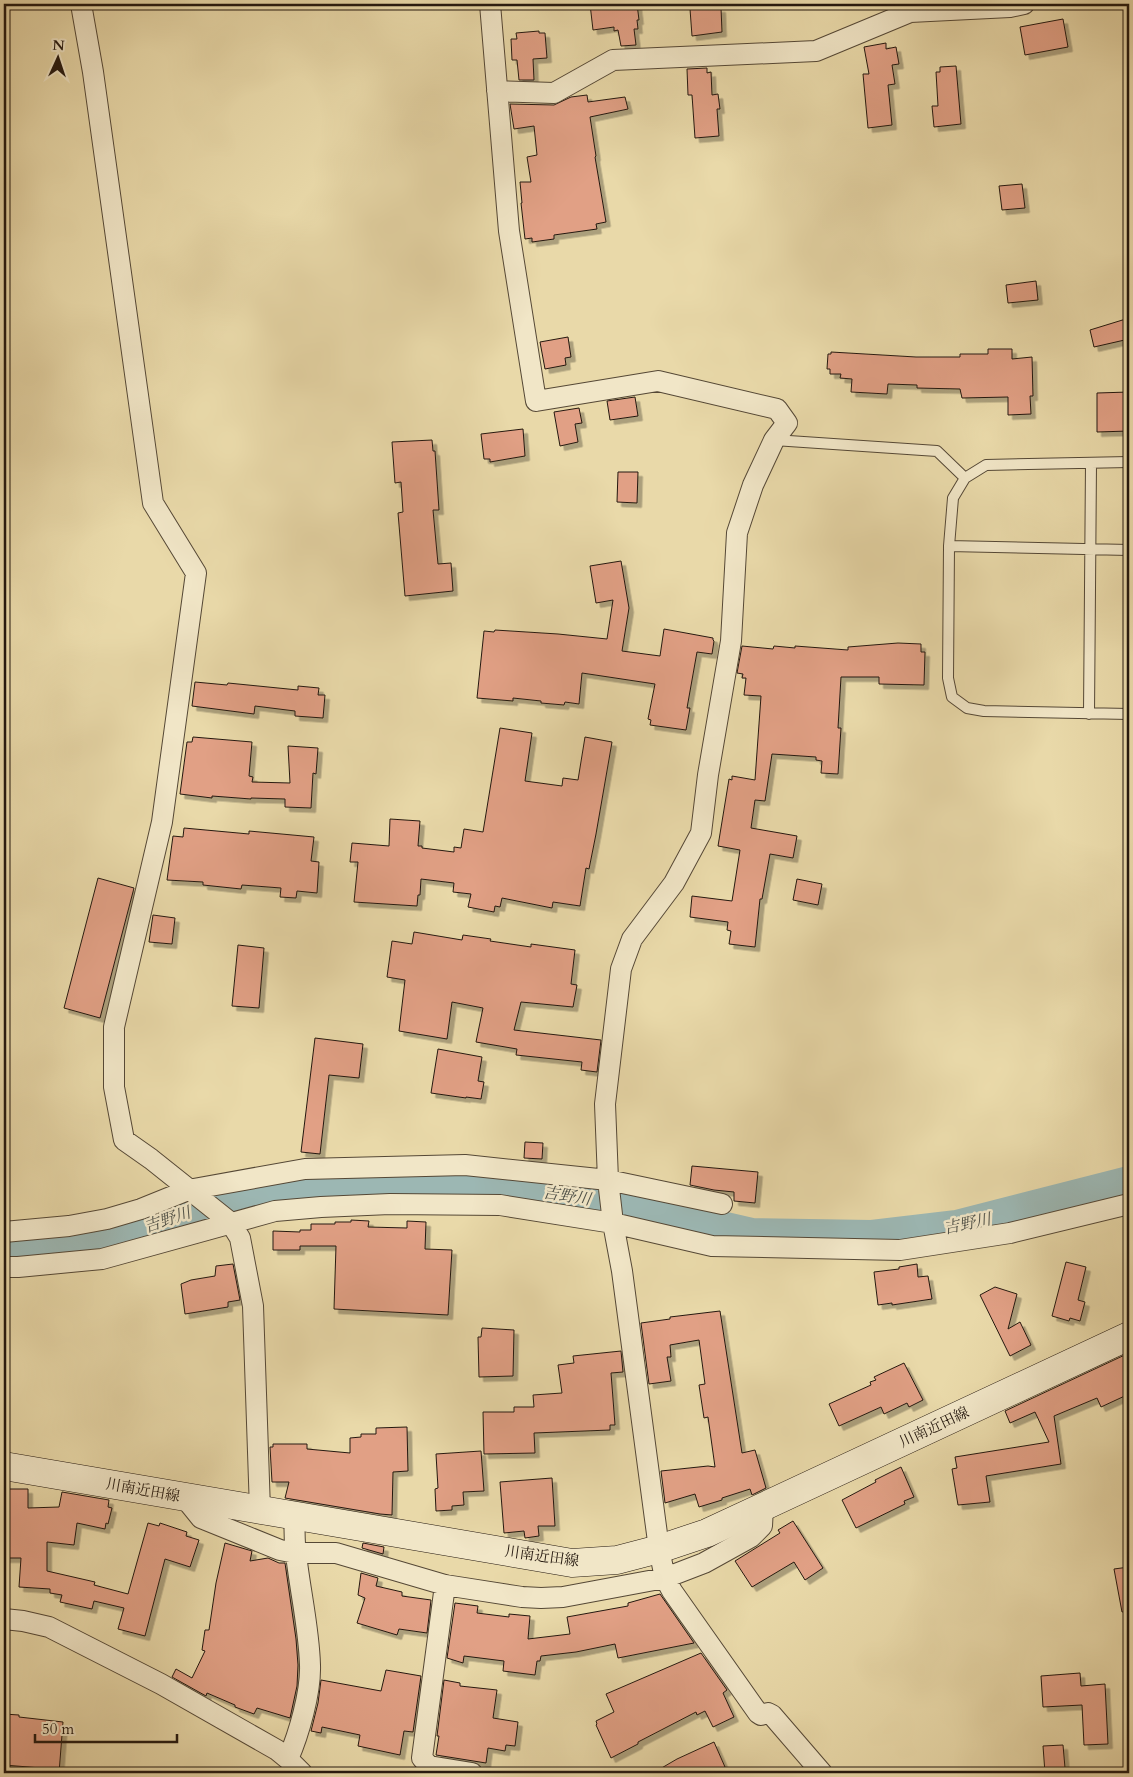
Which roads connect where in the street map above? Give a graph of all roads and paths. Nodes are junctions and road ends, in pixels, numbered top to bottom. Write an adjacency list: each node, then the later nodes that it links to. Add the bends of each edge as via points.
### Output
1 (81, 4): 15 (street, via 153,502 196,573 162,822 114,1027 114,1088 124,1140)
2 (490, 4): 4 (street)
3 (1014, 5): 4 (street, via 910,12 816,51 613,60 554,93)
4 (497, 91): 5 (street, via 509,231 536,401 658,381 777,409 787,423)
5 (774, 440): 8 (lane, via 937,451); 14 (street, via 753,484 737,533 731,640 701,833 674,883 632,939 622,969 606,1104)
6 (1129, 462): 7 (lane)
7 (1091, 464): 8 (lane, via 986,465); 10 (lane)
8 (966, 478): 9 (lane, via 953,498)
9 (949, 546): 10 (lane); 12 (lane, via 948,678 952,697 967,708 984,711)
10 (1090, 549): 11 (lane); 12 (lane)
11 (1129, 550)
12 (1089, 714): 13 (lane)
13 (1129, 714)
14 (608, 1180): 15 (street, via 465,1165 314,1168); 16 (street); 19 (street)
15 (192, 1193): 18 (street); 20 (street, via 107,1219)
16 (722, 1204)
17 (1129, 1204): 19 (street, via 1010,1233 900,1250 712,1246)
18 (226, 1219): 19 (street, via 275,1210 390,1204 500,1205); 21 (street, via 102,1258); 26 (street, via 240,1238 252,1306)
19 (613, 1223): 28 (street)
20 (4, 1232)
21 (4, 1266)
22 (1129, 1336): 25 (main road, 川南近田線)
23 (4, 1466): 24 (main road, 川南近田線)
24 (184, 1497): 26 (main road, 川南近田線); 29 (street, via 201,1518 280,1550)
25 (763, 1507): 28 (main road, 川南近田線, via 707,1533); 30 (street, via 762,1526 751,1537 704,1562)
26 (260, 1510): 27 (main road, 川南近田線)
27 (294, 1516): 28 (main road, 川南近田線, via 572,1563 617,1560); 29 (street)
28 (659, 1549): 30 (street)
29 (296, 1552): 31 (street, via 336,1553); 33 (street, via 310,1667 307,1693)
30 (664, 1578): 31 (street, via 563,1597 541,1598); 36 (street, via 758,1713 772,1715)
31 (445, 1585): 35 (street, via 422,1758 429,1766)
32 (4, 1619): 33 (street, via 48,1627 161,1684)
33 (288, 1759): 34 (street)
34 (302, 1773)
35 (472, 1773)
36 (822, 1773)

